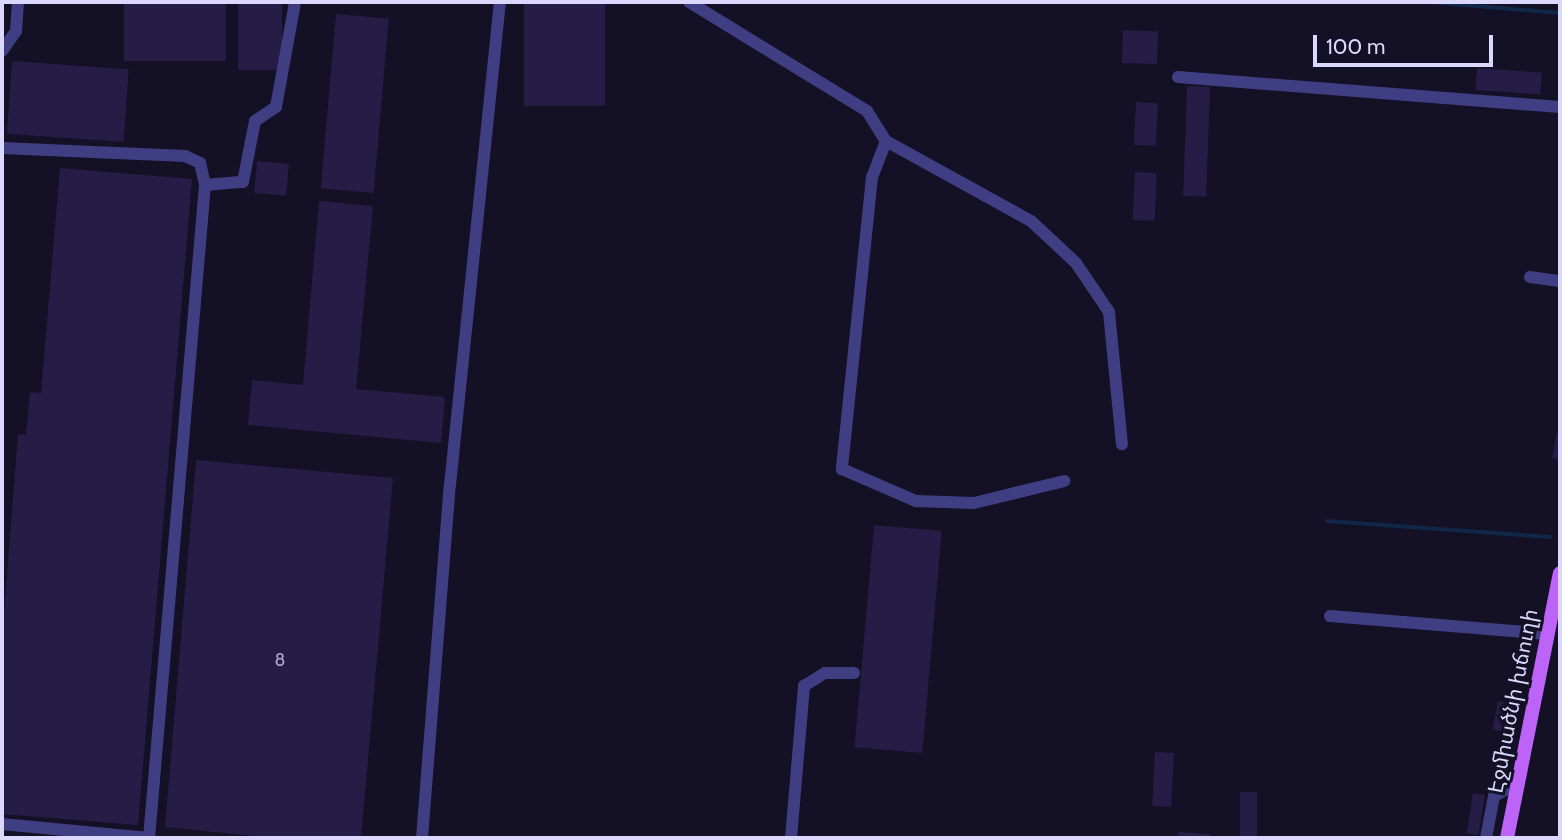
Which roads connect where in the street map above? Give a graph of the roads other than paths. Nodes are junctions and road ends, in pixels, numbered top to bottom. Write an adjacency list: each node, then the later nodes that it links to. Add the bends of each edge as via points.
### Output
1 (18, 2): 5 (lane, via 16,31)
2 (295, 2): 10 (lane, via 276,107 255,121 243,182)
3 (500, 2): 21 (lane, via 450,485)
4 (689, 2): 8 (lane, via 867,111)
5 (2, 51)
6 (1178, 77): 7 (lane)
7 (1560, 107)
8 (886, 141): 13 (lane, via 1031,221 1076,263 1109,312); 14 (lane, via 872,177 842,469 916,500 974,503)
9 (2, 148): 10 (lane, via 185,156 200,163)
10 (205, 185): 20 (lane, via 149,838)
11 (1530, 277): 12 (lane)
12 (1560, 281)
13 (1122, 444)
14 (1064, 481)
15 (1560, 573): 17 (main road, Էջմիածնի խճուղի)
16 (1330, 616): 17 (lane)
17 (1548, 634): 19 (main road, Էջմիածնի խճուղի)
18 (854, 673): 22 (lane, via 825,673 804,686)
19 (1518, 783): 23 (lane, via 1494,796); 24 (main road, Էջմիածնի խճուղի)
20 (2, 824)
21 (422, 838)
22 (791, 838)
23 (1486, 838)
24 (1507, 838)

